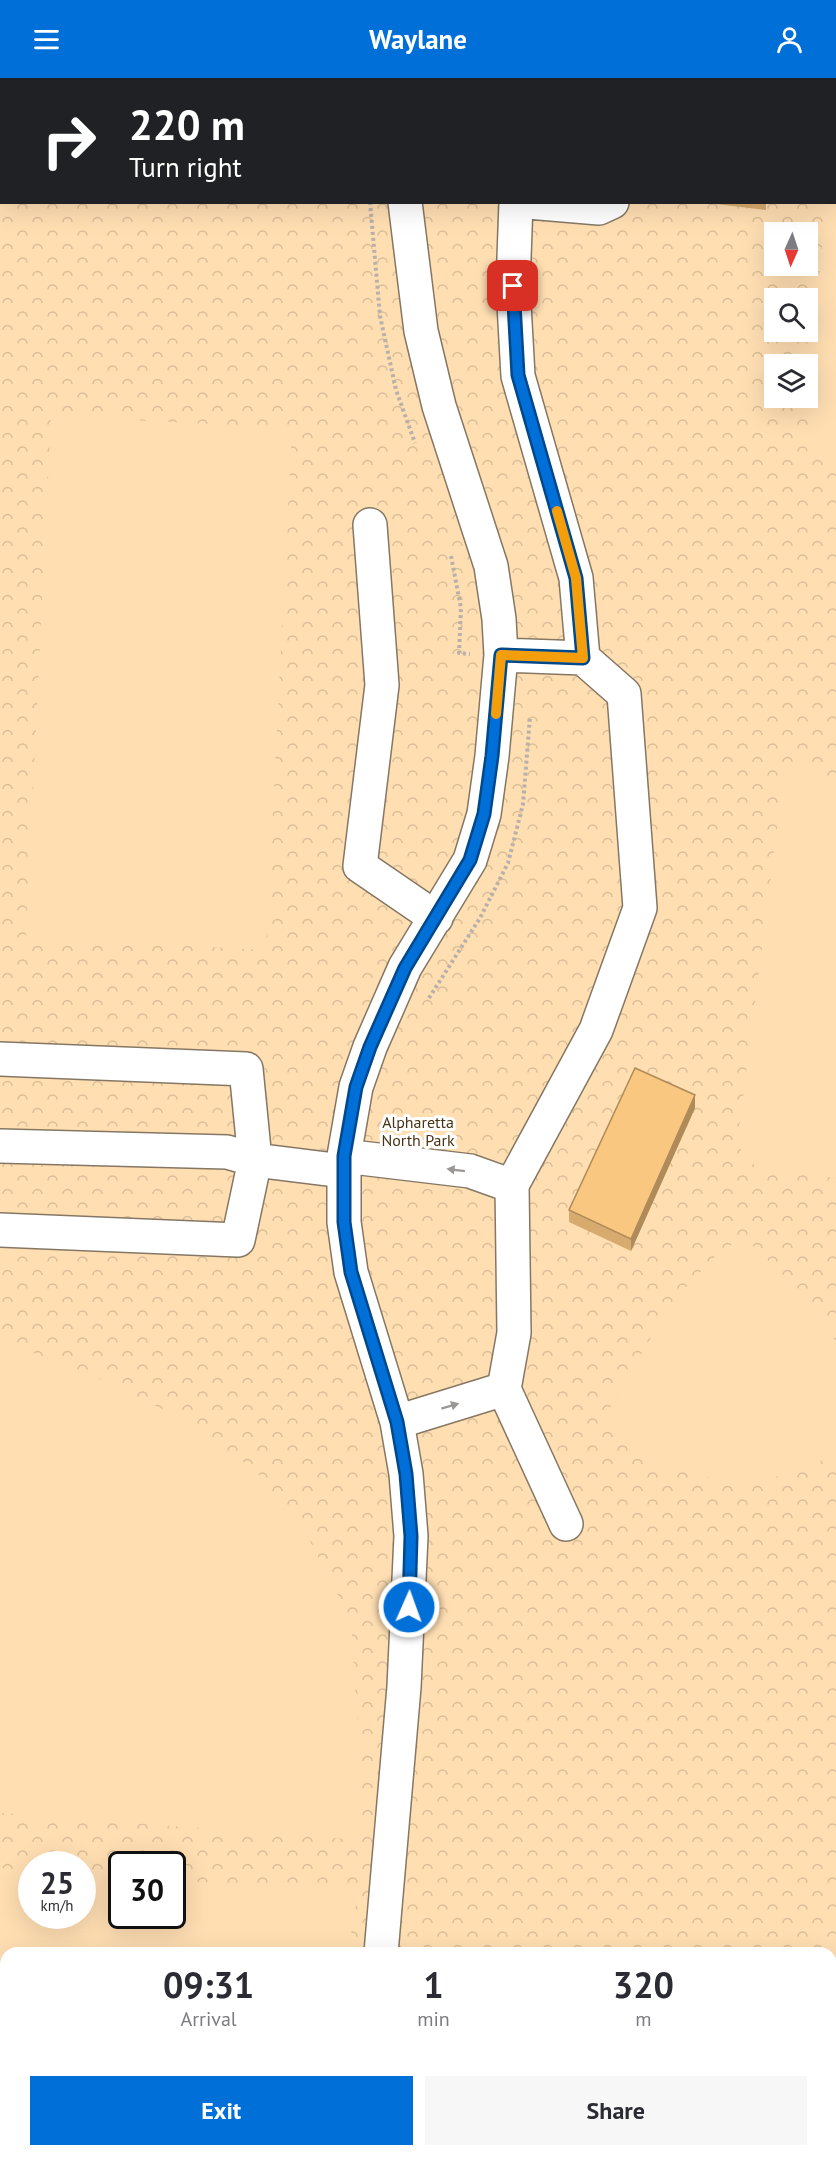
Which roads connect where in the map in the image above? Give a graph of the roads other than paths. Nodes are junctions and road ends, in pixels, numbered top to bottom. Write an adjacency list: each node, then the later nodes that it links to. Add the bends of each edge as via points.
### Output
1 (405, 204): 6 (street, via 421,331 439,406 491,566)
2 (516, 204): 7 (street, via 513,286 518,375 576,578)
3 (552, 204): 4 (street, via 599,208)
4 (608, 204)
5 (370, 525): 8 (street, via 382,685 360,866)
6 (501, 655): 7 (street); 8 (street, via 484,814 470,860)
7 (583, 658): 13 (street, via 624,694 640,908 596,1030)
8 (436, 918): 12 (street, via 405,968 370,1047 356,1087)
9 (0, 1059): 11 (street, via 246,1069)
10 (0, 1146): 11 (street, via 227,1152)
11 (255, 1160): 12 (street); 14 (street, via 238,1240)
12 (343, 1164): 13 (street, one-way to 12, via 470,1172); 16 (street, via 344,1222 351,1272)
13 (512, 1186): 15 (street, via 514,1333)
14 (0, 1230)
15 (504, 1389): 16 (street, one-way to 15); 17 (street)
16 (397, 1422): 18 (street, via 406,1474 411,1560)
17 (566, 1524)
18 (382, 1947)

